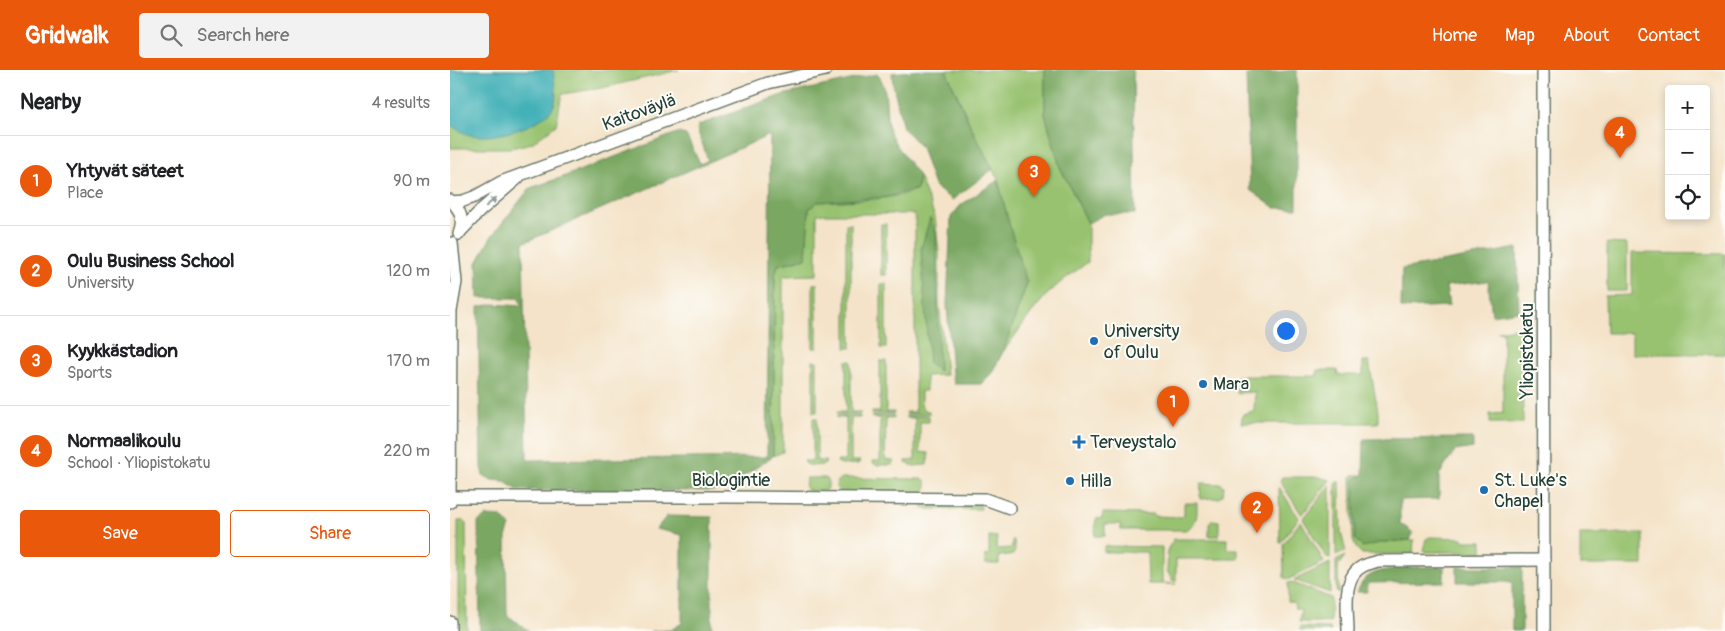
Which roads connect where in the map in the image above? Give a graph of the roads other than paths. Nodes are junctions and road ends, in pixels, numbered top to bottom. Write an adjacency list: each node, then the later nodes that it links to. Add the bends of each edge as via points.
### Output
1 (826, 70): 3 (street, Kaitoväylä, via 768,83)
2 (1543, 70): 11 (street, Yliopistokatu)
3 (523, 174): 4 (street, Kaitoväylä, via 474,197); 5 (street, Kaitoväylä, one-way to 3)
4 (451, 201): 5 (street, via 460,212)
5 (460, 232): 6 (street, Kaitoväylä)
6 (451, 244): 7 (street, via 456,282)
7 (451, 308): 8 (street)
8 (450, 497): 9 (street); 10 (street, Biologintie, via 986,499)
9 (450, 502)
10 (1010, 508)
11 (1544, 560): 14 (street, via 1378,561 1363,565 1352,575 1348,587); 15 (street, Yliopistokatu)
12 (450, 622): 13 (street)
13 (450, 631)
14 (1348, 631)
15 (1544, 631)

